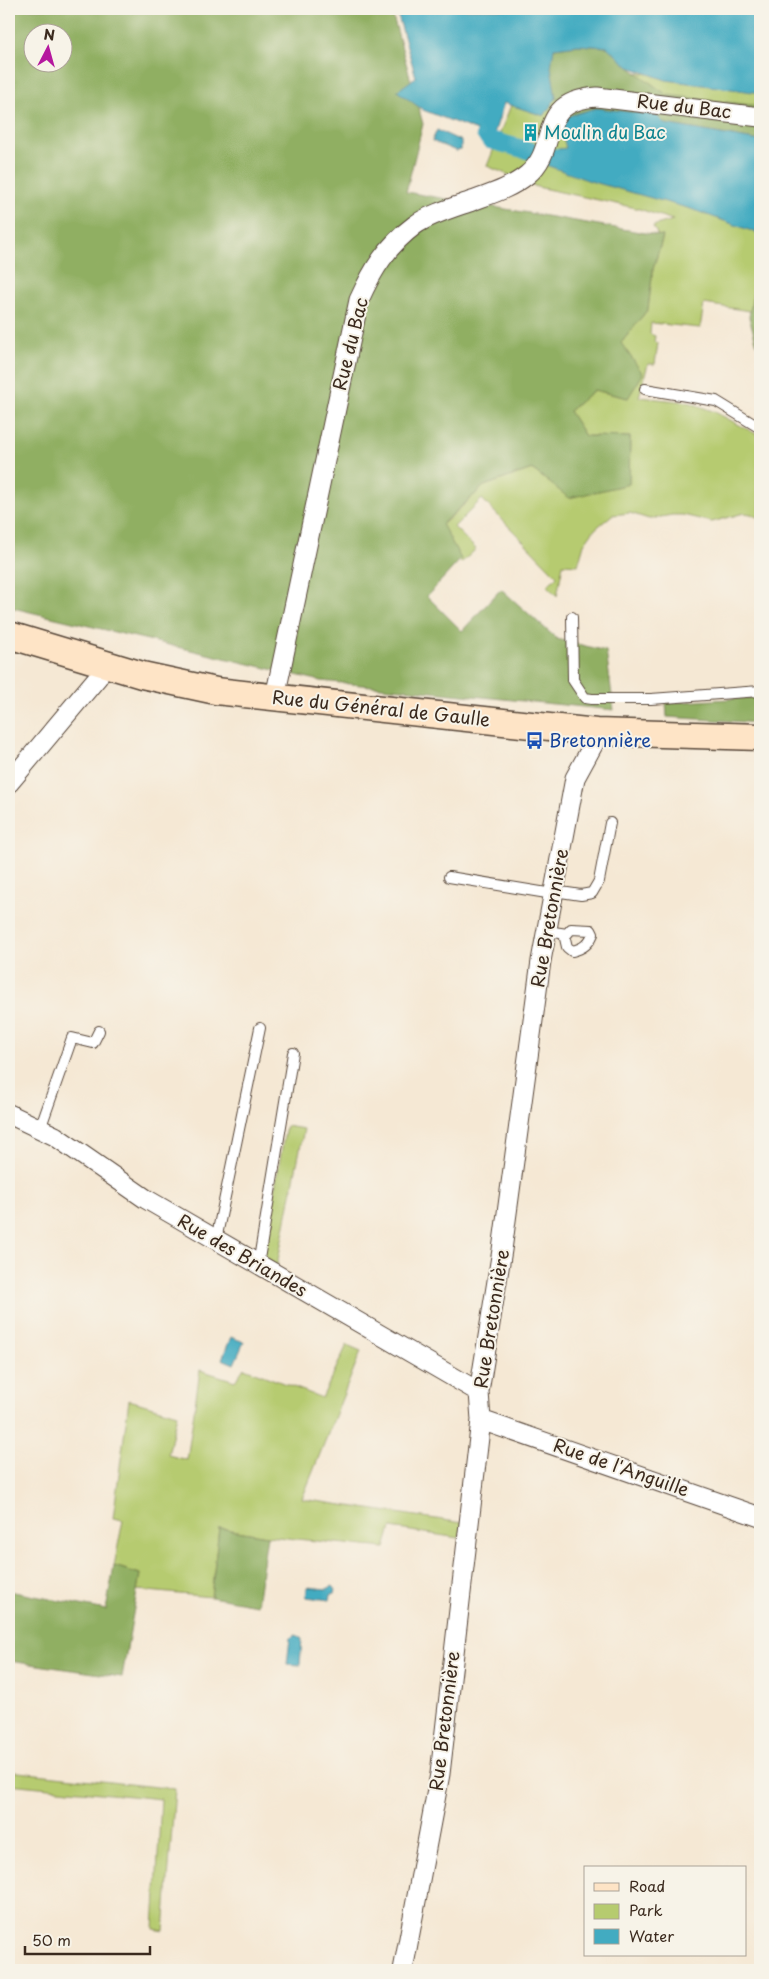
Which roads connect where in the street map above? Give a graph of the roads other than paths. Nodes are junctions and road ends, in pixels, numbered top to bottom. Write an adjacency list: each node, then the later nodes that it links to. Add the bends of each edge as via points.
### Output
1 (760, 117): 8 (street, Rue du Bac, via 597,96 580,98 569,102 555,118 535,169 504,189 417,224 387,251 373,270 359,300)
2 (646, 389): 3 (lane, via 716,401)
3 (760, 428)
4 (572, 617): 7 (lane, via 573,680 585,698 651,699)
5 (9, 635): 6 (main road, Rue du Général de Gaulle)
6 (102, 663): 8 (main road, Rue du Général de Gaulle, via 182,685); 11 (street, via 98,678)
7 (760, 691)
8 (275, 697): 9 (main road, Rue du Général de Gaulle)
9 (596, 732): 10 (main road, Rue du Général de Gaulle); 14 (street, Rue Bretonnière, via 593,745 575,778)
10 (760, 737)
11 (9, 783)
12 (610, 823): 14 (lane, via 599,881 592,893 581,896)
13 (449, 877): 14 (lane)
14 (553, 893): 22 (street, Rue Bretonnière, via 556,933)
15 (260, 1028): 20 (lane)
16 (99, 1030): 19 (lane, via 94,1043 72,1038)
17 (293, 1054): 21 (lane)
18 (9, 1114): 19 (street, Rue des Briandes)
19 (40, 1129): 20 (street, Rue des Briandes, via 146,1199)
20 (216, 1240): 21 (street, Rue des Briandes)
21 (258, 1264): 22 (street, Rue des Briandes)
22 (479, 1392): 23 (street, Rue Bretonnière)
23 (481, 1420): 24 (street, Rue de l'Anguille); 25 (street, Rue Bretonnière, via 440,1774)
24 (760, 1516)
25 (403, 1970)

